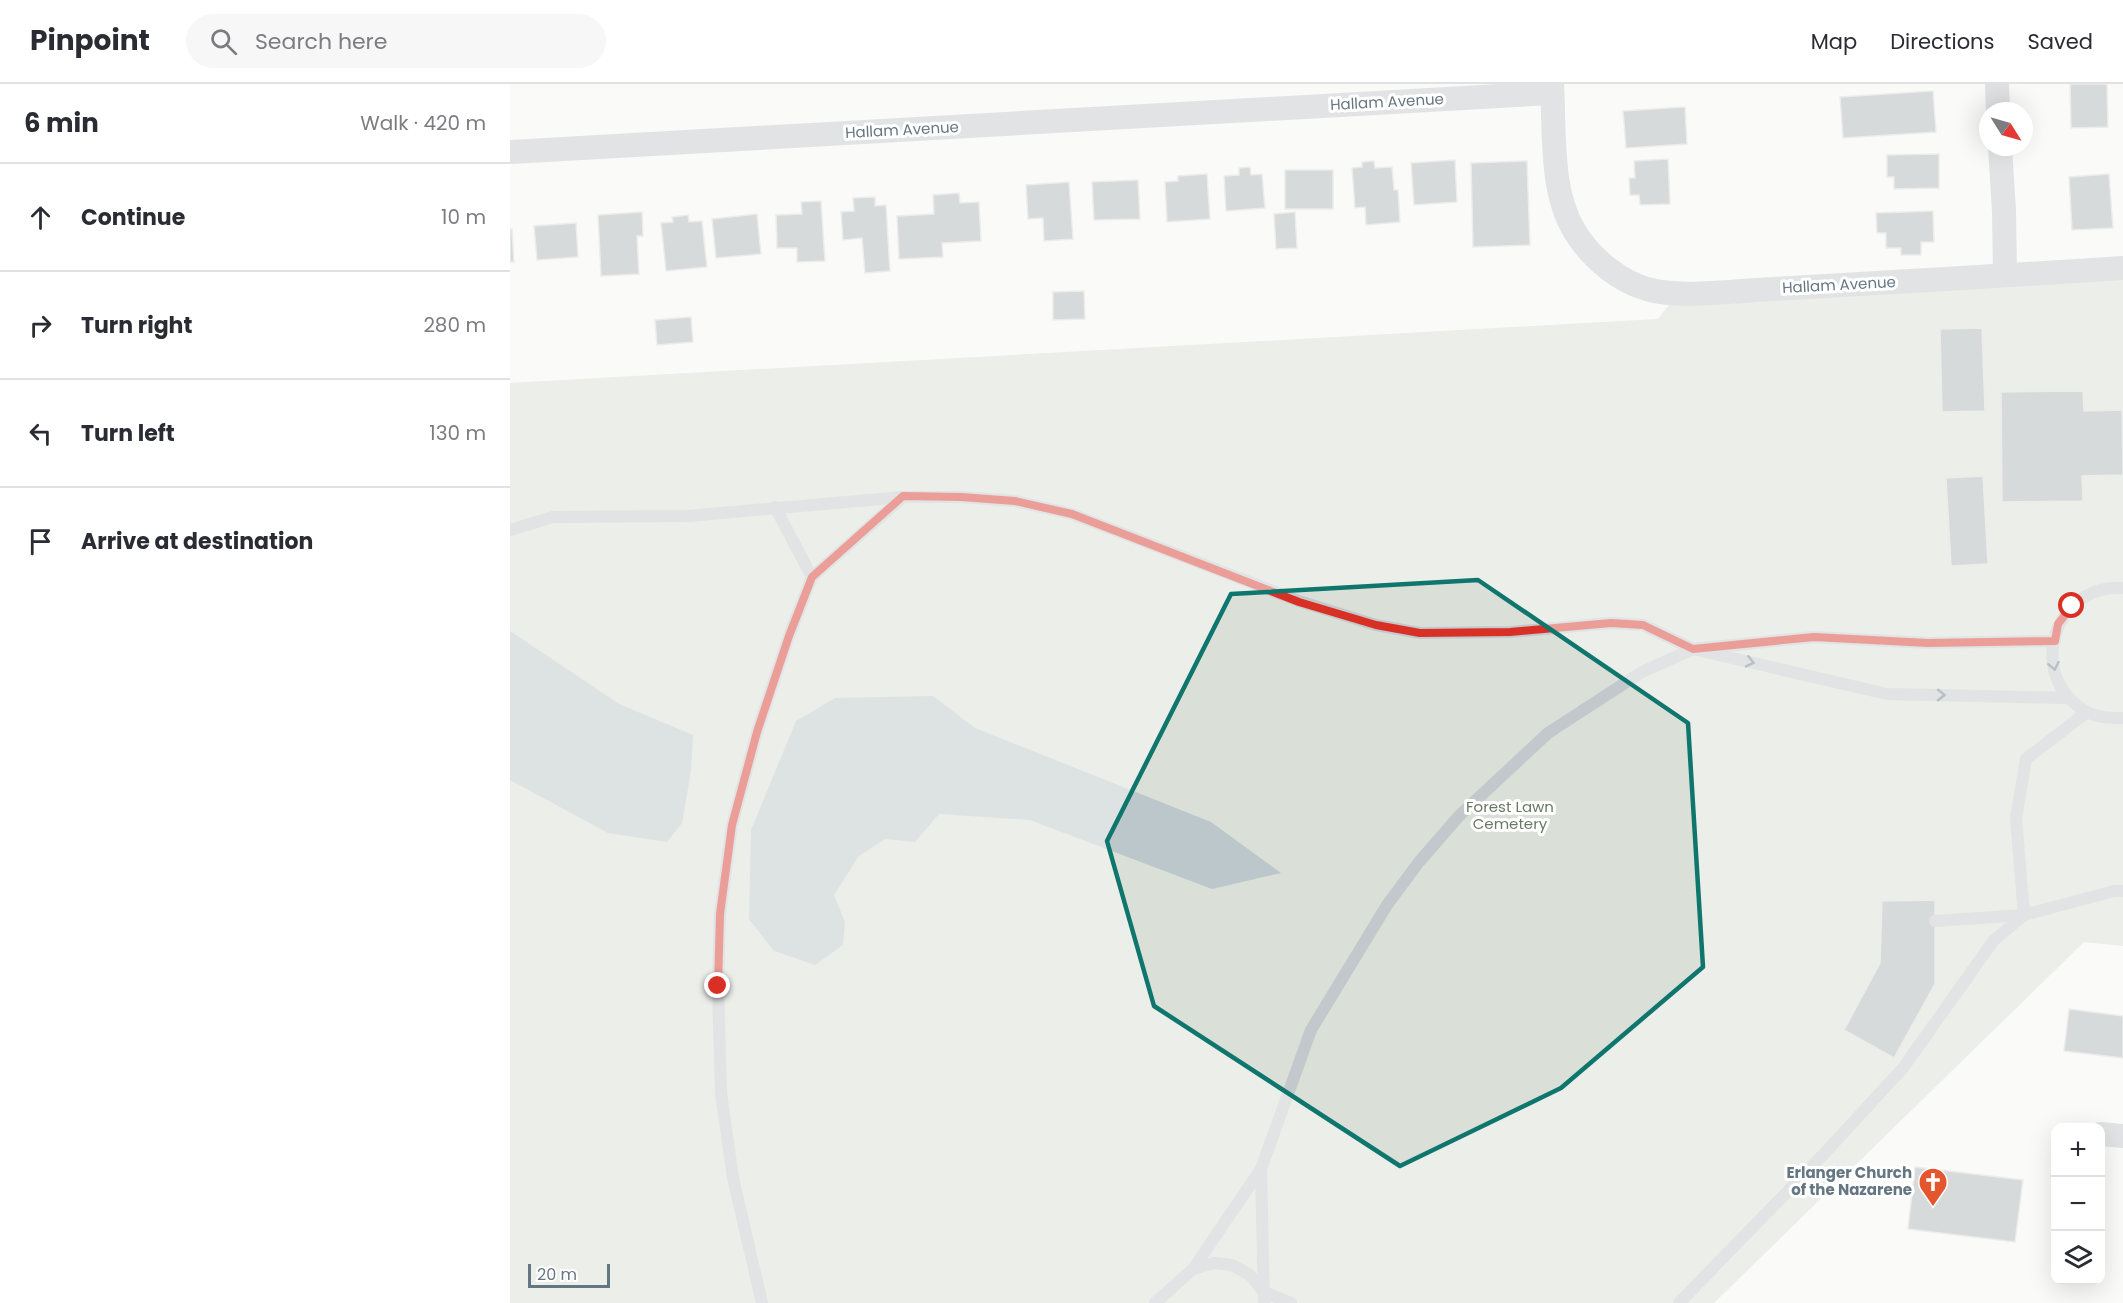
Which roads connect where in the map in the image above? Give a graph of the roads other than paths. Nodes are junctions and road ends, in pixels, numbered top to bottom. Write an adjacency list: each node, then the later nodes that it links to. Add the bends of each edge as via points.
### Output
1 (1997, 84): 3 (street)
2 (1552, 88): 4 (street, Hallam Avenue); 7 (street, Hallam Avenue, via 1558,189 1565,214 1598,261 1647,290 1678,293)
3 (1998, 102)
4 (510, 152)
5 (2001, 156): 7 (street)
6 (2123, 268): 7 (street, Hallam Avenue)
7 (2005, 275)
8 (903, 496): 9 (lane); 11 (lane); 14 (lane, via 1015,501 1072,514 1299,602 1376,625 1420,633 1632,624 1643,625)
9 (775, 507): 10 (lane, via 688,516 554,517); 11 (lane)
10 (510, 530)
11 (812, 577): 26 (lane, via 757,732 732,825 720,914 721,1093 733,1178)
12 (2123, 588): 13 (lane, via 2091,593 2072,606 2058,624)
13 (2055, 641): 14 (lane, via 1928,643 1814,637); 15 (lane, one-way to 15, via 2051,657 2056,679)
14 (1693, 649): 15 (lane, one-way to 15, via 1887,694); 23 (lane, via 1642,672 1548,733 1459,816 1419,862 1387,905 1311,1030)
15 (2069, 698): 16 (lane)
16 (2087, 712): 17 (lane); 19 (lane, via 2026,759 2016,818)
17 (2123, 718)
18 (2123, 891): 19 (lane)
19 (2024, 915): 20 (lane); 29 (lane, via 1994,940 1903,1068)
20 (1935, 921)
21 (2105, 1134): 22 (street)
22 (2123, 1136)
23 (1261, 1169): 24 (lane); 25 (lane)
24 (1193, 1269): 25 (lane, via 1214,1263 1232,1265 1250,1275); 27 (lane)
25 (1264, 1298): 28 (lane)
26 (762, 1303)
27 (1155, 1303)
28 (1291, 1303)
29 (1679, 1303)

